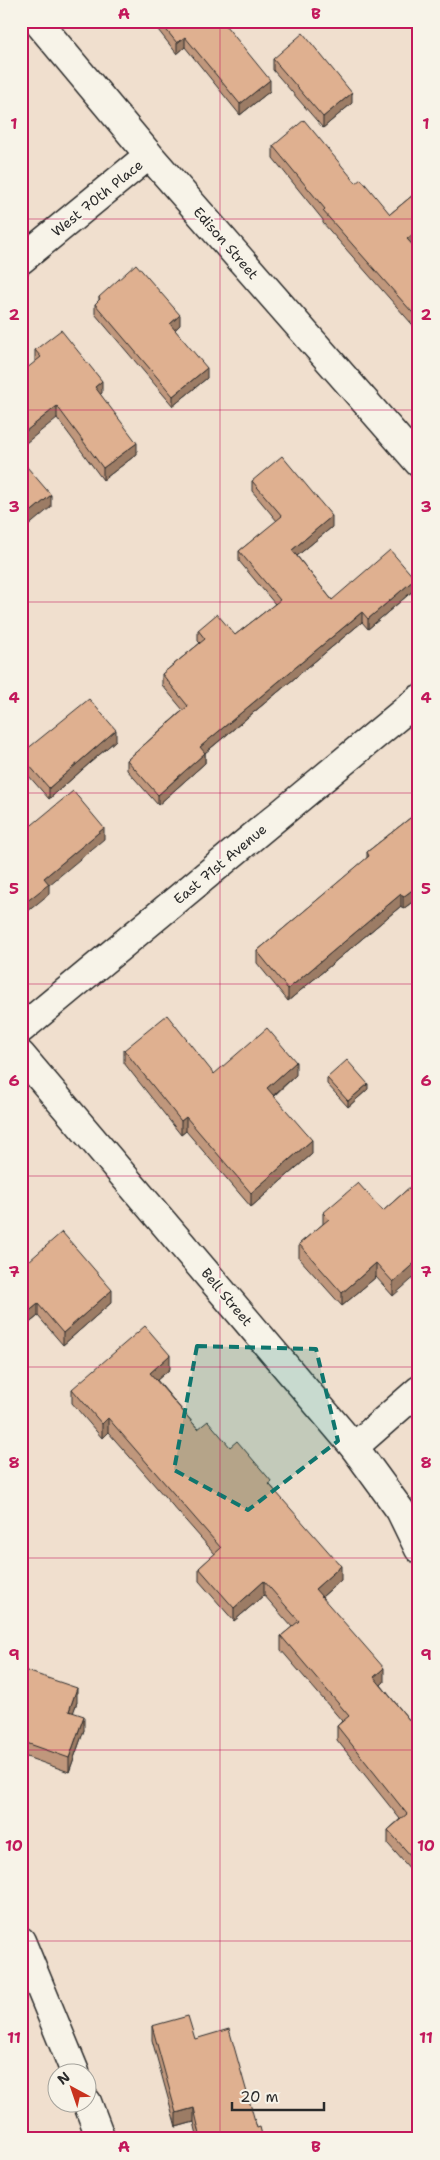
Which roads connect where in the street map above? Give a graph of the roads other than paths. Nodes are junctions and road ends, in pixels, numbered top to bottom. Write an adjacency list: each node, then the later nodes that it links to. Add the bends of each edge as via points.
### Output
1 (37, 21): 2 (street, Edison Street)
2 (149, 155): 3 (street, West 70th Place); 4 (street, Edison Street)
3 (21, 260)
4 (419, 463)
5 (419, 699): 6 (street, East 71st Avenue)
6 (21, 1029)
7 (21, 1055): 9 (street, Bell Street)
8 (419, 1390): 9 (street)
9 (354, 1447): 10 (street, Bell Street, via 400,1510)
10 (419, 1549)
11 (21, 1941): 12 (street)
12 (71, 2062)
13 (91, 2112): 14 (street)
14 (101, 2139)

